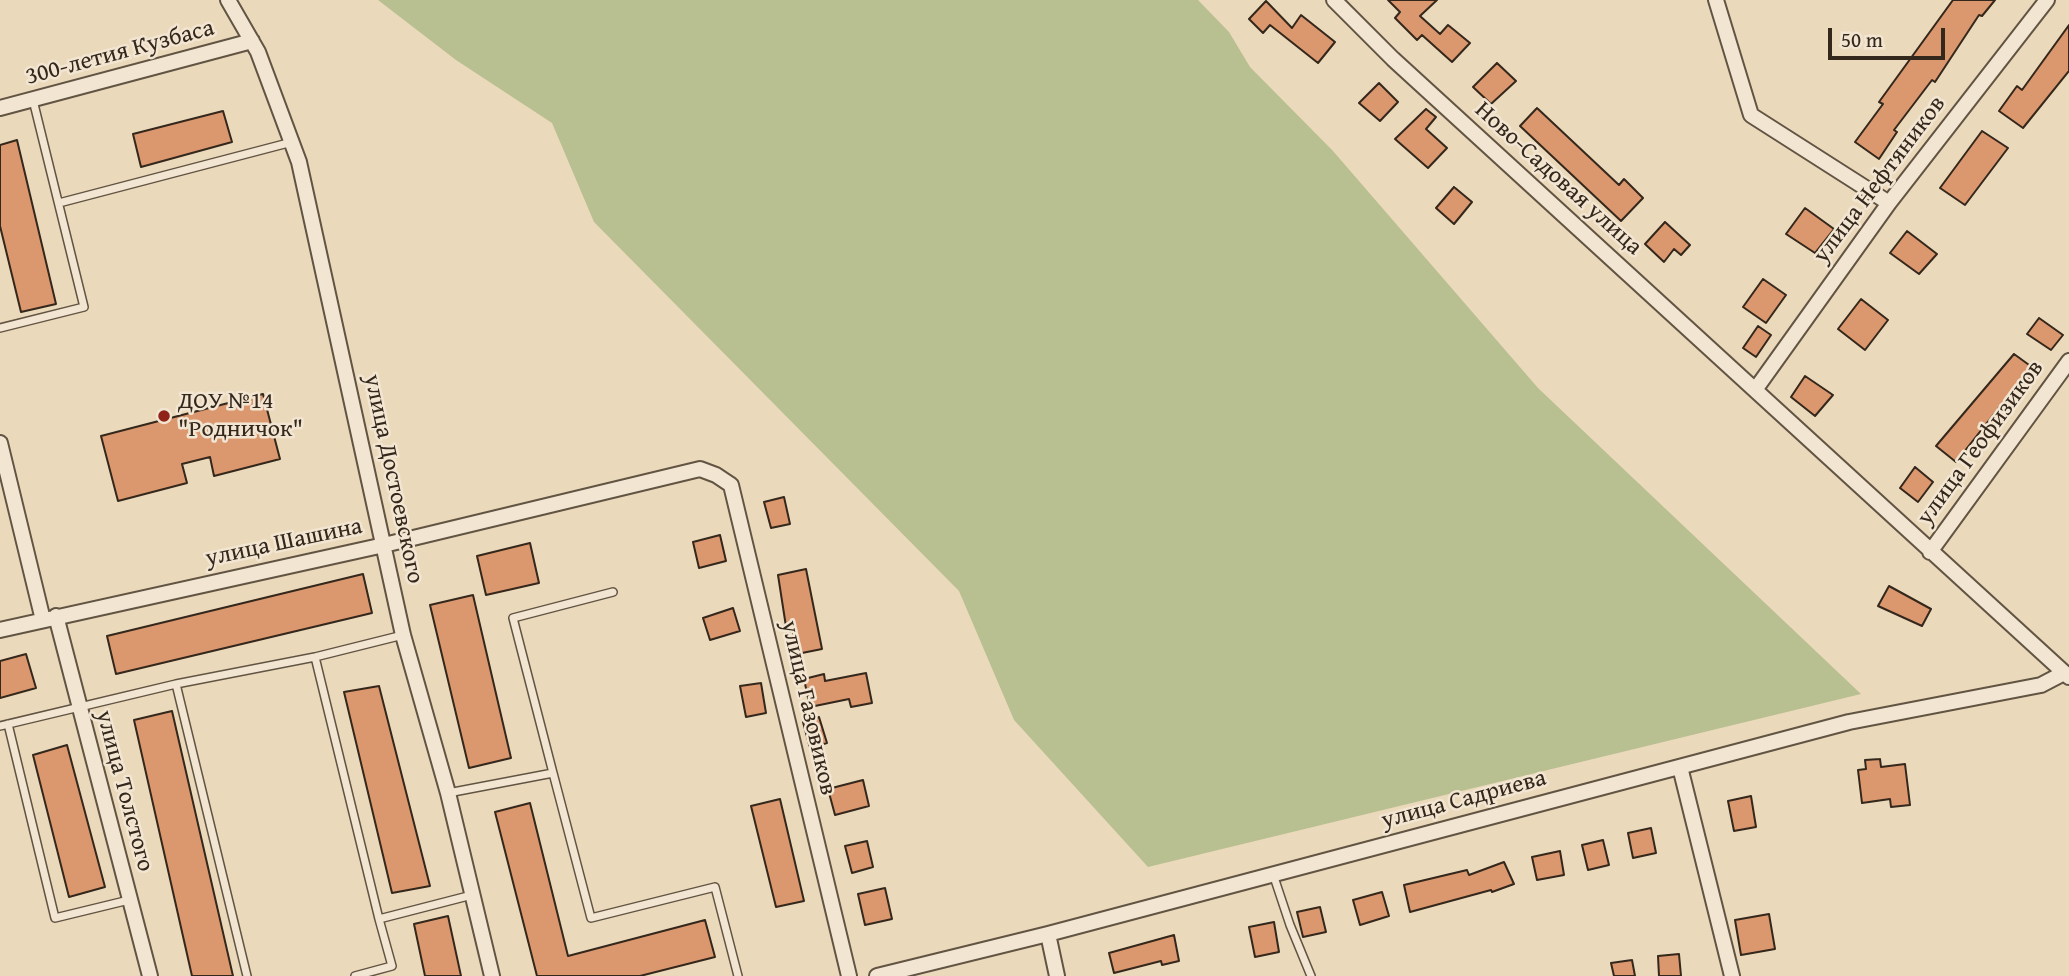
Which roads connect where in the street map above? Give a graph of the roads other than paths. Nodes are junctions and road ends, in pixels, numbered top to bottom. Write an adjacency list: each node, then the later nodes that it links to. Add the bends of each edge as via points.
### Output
1 (228, 0): 5 (street, улица Достоевского)
2 (1334, 0): 13 (street, Ново-Садовая улица)
3 (1716, 0): 10 (street, via 1751,115)
4 (2047, 0): 10 (street, улица Нефтяников)
5 (252, 41): 6 (street, 300-летия Кузбаса); 8 (street, улица Достоевского)
6 (33, 100): 7 (street, 300-летия Кузбаса); 9 (lane)
7 (0, 108)
8 (293, 142): 9 (lane); 16 (street, улица Достоевского)
9 (59, 203): 11 (lane, via 84,307)
10 (1889, 203): 13 (street, улица Нефтяников)
11 (0, 328)
12 (2069, 361): 17 (street, улица Геофизиков)
13 (1755, 390): 17 (street, Ново-Садовая улица)
14 (0, 443): 19 (street, улица Толстого)
15 (700, 469): 16 (street, улица Шашина); 40 (street, улица Газовиков, via 731,485)
16 (384, 545): 19 (street, улица Шашина); 21 (street, улица Достоевского)
17 (1930, 551): 23 (street, Ново-Садовая улица)
18 (613, 593): 28 (lane, via 513,618)
19 (49, 618): 20 (street, улица Шашина); 25 (street, улица Толстого)
20 (0, 630)
21 (403, 635): 22 (lane); 29 (street, улица Достоевского)
22 (315, 657): 24 (lane); 33 (lane)
23 (2066, 675): 27 (street, улица Садриева, via 2041,685 1849,722)
24 (176, 684): 25 (lane); 36 (lane)
25 (78, 708): 26 (lane); 32 (street, улица Толстого)
26 (4, 725): 32 (lane, via 55,918)
27 (1680, 767): 30 (street, улица Садриева); 44 (street)
28 (553, 773): 29 (lane); 39 (lane, via 591,918 715,887)
29 (448, 793): 31 (street, улица Достоевского)
30 (1273, 874): 34 (street, улица Садриева); 43 (lane)
31 (472, 895): 33 (lane); 38 (street, улица Достоевского)
32 (129, 900): 35 (street, улица Толстого)
33 (379, 919): 37 (lane, via 392,966)
34 (1048, 934): 41 (street, улица Садриева); 42 (street)
35 (150, 976)
36 (247, 976)
37 (355, 976)
38 (492, 976)
39 (737, 976)
40 (849, 976)
41 (877, 976)
42 (1057, 976)
43 (1311, 976)
44 (1730, 976)

